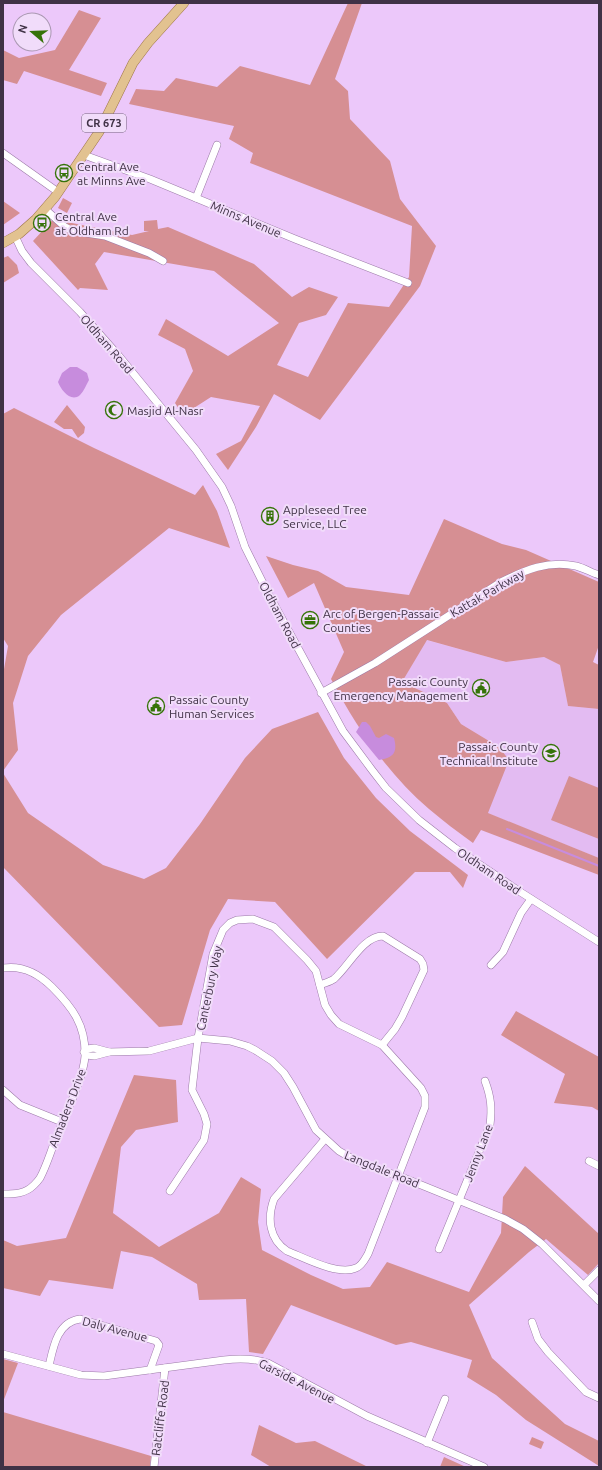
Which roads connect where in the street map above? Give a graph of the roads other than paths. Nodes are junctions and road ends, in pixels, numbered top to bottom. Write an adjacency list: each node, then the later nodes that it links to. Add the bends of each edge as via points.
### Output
1 (184, 3): 4 (main road, CR 673, via 133,63 105,121)
2 (217, 145): 6 (street)
3 (3, 153): 5 (street)
4 (84, 155): 5 (main road, CR 673); 6 (street, Minns Avenue)
5 (58, 192): 7 (main road, CR 673)
6 (196, 198): 11 (street, Minns Avenue)
7 (46, 209): 8 (main road, CR 673); 10 (street, via 73,231 105,236 143,250)
8 (15, 236): 9 (main road, CR 673); 13 (street, Oldham Road, via 31,263 119,356 196,450 218,482 231,506 245,547 268,594)
9 (3, 243)
10 (163, 261)
11 (408, 283)
12 (599, 575): 13 (street, Kattak Parkway, via 576,566 558,565 523,571 501,582 375,663)
13 (321, 692): 14 (street, Oldham Road, via 356,750 386,788 455,848)
14 (531, 899): 15 (street, Oldham Road); 16 (street, via 521,913 503,952)
15 (599, 942)
16 (491, 965)
17 (3, 968): 21 (street, Almadera Drive, via 15,967 36,974 67,1002 79,1024)
18 (320, 985): 19 (street, Canterbury Way, via 316,971 274,927 252,919 230,923 223,930 213,954); 20 (street, Canterbury Way, via 330,1015 339,1024); 20 (street, via 333,980 368,941 376,936 383,936 420,959 424,970 402,1017)
19 (198, 1038): 21 (street, Langdale Road, via 149,1051 109,1052 94,1056); 25 (street, Langdale Road, via 239,1043 272,1061 289,1080 316,1130); 29 (street, via 192,1090 204,1114 207,1128 204,1140)
20 (382, 1045): 28 (street, Canterbury Way, via 421,1088 425,1096 425,1107)
21 (84, 1052): 24 (street, Almadera Drive, via 82,1072)
22 (485, 1081): 31 (street, Jenny Lane, via 491,1097 490,1125)
23 (3, 1090): 24 (street, via 20,1105)
24 (62, 1122): 30 (street, Almadera Drive, via 39,1180 25,1192)
25 (326, 1139): 28 (street, Langdale Road, via 349,1157); 28 (street, Canterbury Way, via 274,1199 269,1219 271,1228 280,1246 287,1251 336,1270 356,1269 368,1254)
26 (589, 1161): 27 (street)
27 (599, 1166)
28 (398, 1176): 31 (street, Langdale Road)
29 (170, 1191)
30 (3, 1194)
31 (460, 1200): 32 (street, Jenny Lane); 34 (street, Langdale Road, via 524,1229)
32 (439, 1249)
33 (599, 1270): 34 (street)
34 (584, 1285): 35 (street, Langdale Road)
35 (599, 1301)
36 (532, 1322): 41 (street, via 538,1339 548,1352 586,1392)
37 (3, 1354): 38 (street, Garside Avenue)
38 (49, 1366): 40 (street, Garside Avenue, via 91,1376); 40 (street, Daly Avenue, via 60,1332 68,1322 80,1319 156,1340 159,1345)
39 (165, 1368): 40 (street, Garside Avenue); 43 (street, Garside Avenue, via 232,1359 259,1360 367,1416); 44 (street, Ratcliffe Road)
40 (150, 1370)
41 (599, 1398)
42 (446, 1399): 43 (street)
43 (427, 1442): 45 (street, Garside Avenue)
44 (154, 1467)
45 (484, 1467)

